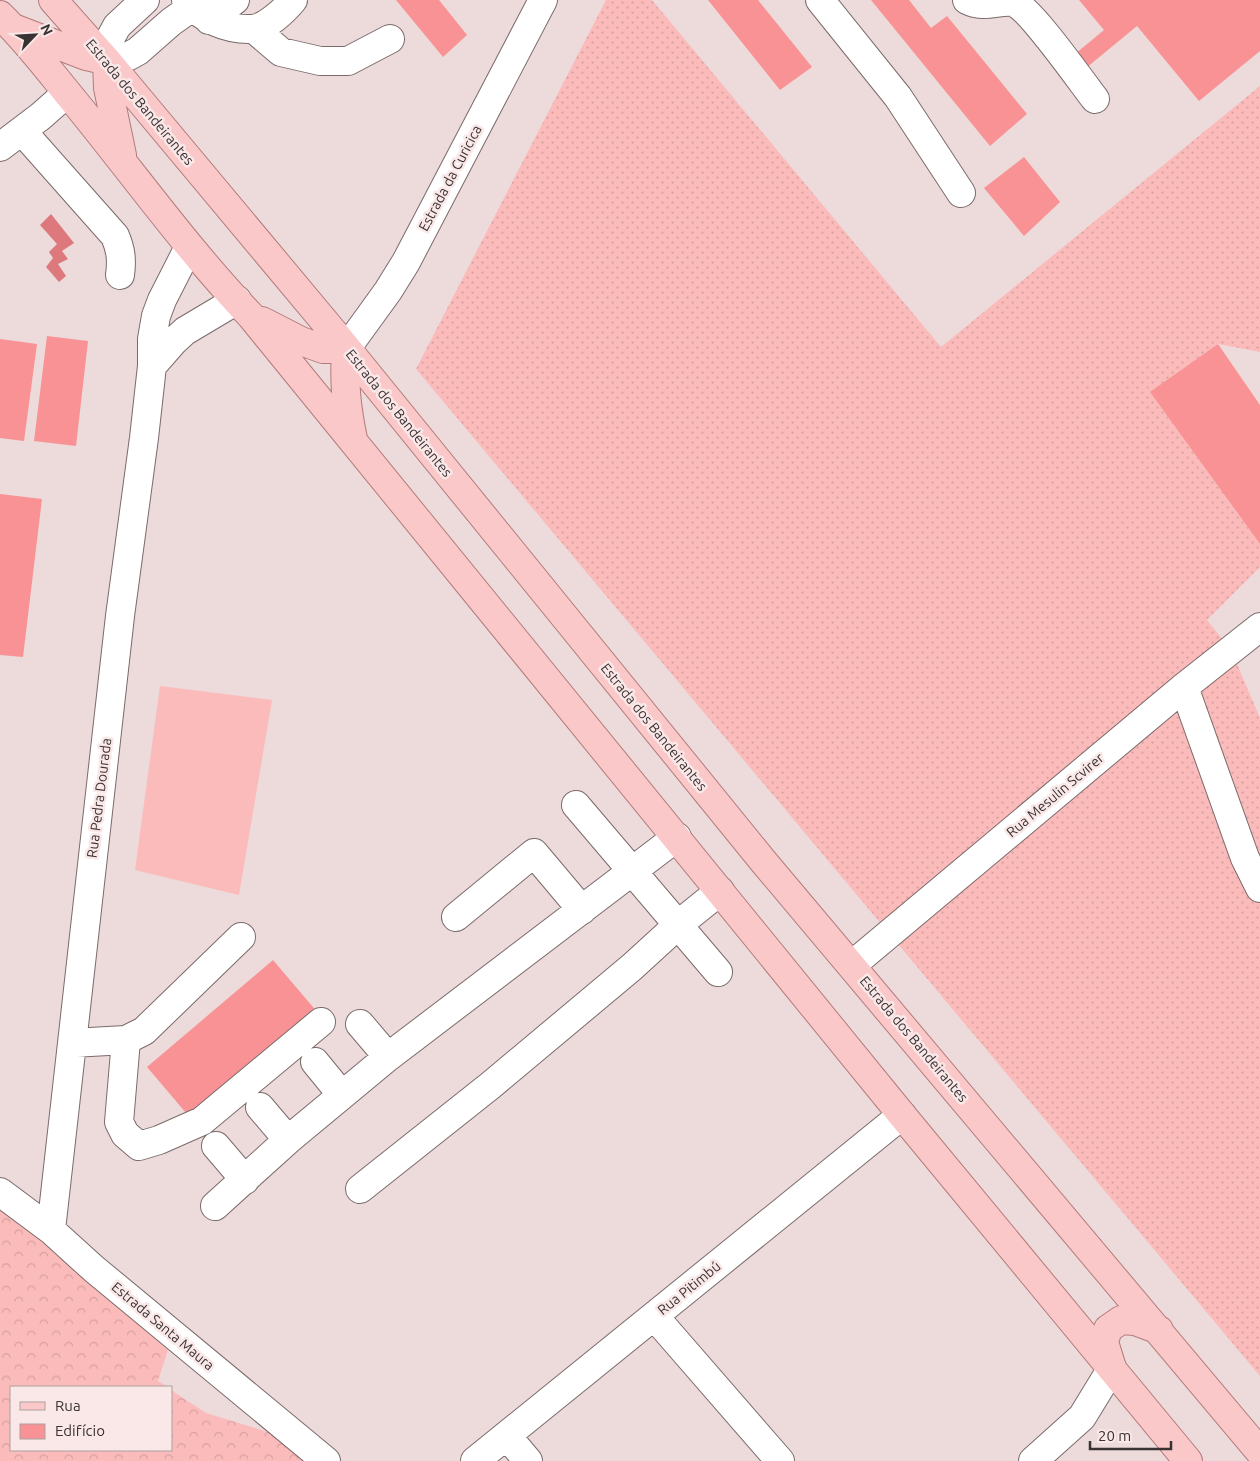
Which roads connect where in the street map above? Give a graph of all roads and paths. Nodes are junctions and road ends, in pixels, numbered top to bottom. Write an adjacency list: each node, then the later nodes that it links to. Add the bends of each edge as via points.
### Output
1 (53, 0): 12 (main road, Estrada dos Bandeirantes)
2 (145, 0): 12 (street, via 117,26 111,37)
3 (234, 0): 8 (street)
4 (293, 0): 10 (street, via 272,20)
5 (543, 0): 22 (street, Estrada da Curicica, via 406,262)
6 (820, 0): 18 (street, via 898,97)
7 (967, 0): 14 (street, via 976,5 1013,2 1031,16)
8 (198, 7): 10 (street, via 228,26); 12 (street, via 171,22 138,51)
9 (7, 22): 12 (main road, via 86,56); 13 (main road)
10 (254, 29): 11 (street, via 281,52 320,61 348,61)
11 (390, 39)
12 (107, 60): 17 (main road, via 108,88); 22 (main road, Estrada dos Bandeirantes)
13 (67, 93): 15 (street); 17 (main road)
14 (1095, 99)
15 (22, 130): 16 (street); 20 (street, via 115,236 122,259)
16 (0, 147)
17 (123, 162): 19 (main road)
18 (961, 193)
19 (189, 246): 21 (main road); 23 (street, Rua Pedra Dourada, via 156,316)
20 (120, 275)
21 (244, 308): 22 (main road, via 301,341 323,349); 23 (street, via 185,331); 24 (main road)
22 (346, 349): 24 (main road, via 346,407); 36 (main road, Estrada dos Bandeirantes, via 763,861)
23 (152, 366): 41 (street, Rua Pedra Dourada)
24 (354, 442): 28 (main road)
25 (1260, 627): 26 (street, Rua Mesulin Scvirer)
26 (1184, 687): 30 (street, via 1245,858); 36 (street, Rua Mesulin Scvirer)
27 (576, 805): 29 (street)
28 (677, 837): 29 (street); 31 (main road)
29 (634, 871): 32 (street); 34 (street)
30 (1260, 888)
31 (720, 891): 34 (street); 46 (main road)
32 (582, 910): 33 (street, via 534,853); 42 (street)
33 (456, 917)
34 (679, 924): 37 (street); 50 (street, via 491,1085)
35 (241, 937): 40 (street, via 144,1031)
36 (852, 965): 55 (main road, Estrada dos Bandeirantes)
37 (718, 972)
38 (321, 1022): 40 (street, via 202,1121 140,1146 125,1134 119,1122)
39 (360, 1024): 42 (street)
40 (126, 1040): 41 (street)
41 (72, 1043): 53 (street, Rua Pedra Dourada)
42 (388, 1057): 44 (street)
43 (315, 1062): 44 (street)
44 (342, 1095): 47 (street)
45 (260, 1107): 47 (street)
46 (902, 1115): 54 (street, Rua Pitimbú); 56 (main road)
47 (288, 1140): 49 (street)
48 (216, 1146): 49 (street)
49 (245, 1180): 52 (street)
50 (360, 1189)
51 (0, 1192): 53 (street, Estrada Santa Maura)
52 (215, 1206)
53 (52, 1230): 60 (street, Estrada Santa Maura)
54 (654, 1316): 57 (street, Rua Pitimbú); 63 (street)
55 (1159, 1330): 56 (main road, via 1136,1321 1121,1320 1108,1329 1104,1342); 58 (main road, Estrada dos Bandeirantes)
56 (1112, 1368): 59 (main road); 64 (street, via 1082,1417)
57 (507, 1436): 61 (street, Rua Pitimbú); 62 (street)
58 (1260, 1452)
59 (1180, 1458)
60 (326, 1461)
61 (475, 1461)
62 (528, 1461)
63 (780, 1461)
64 (1033, 1461)

